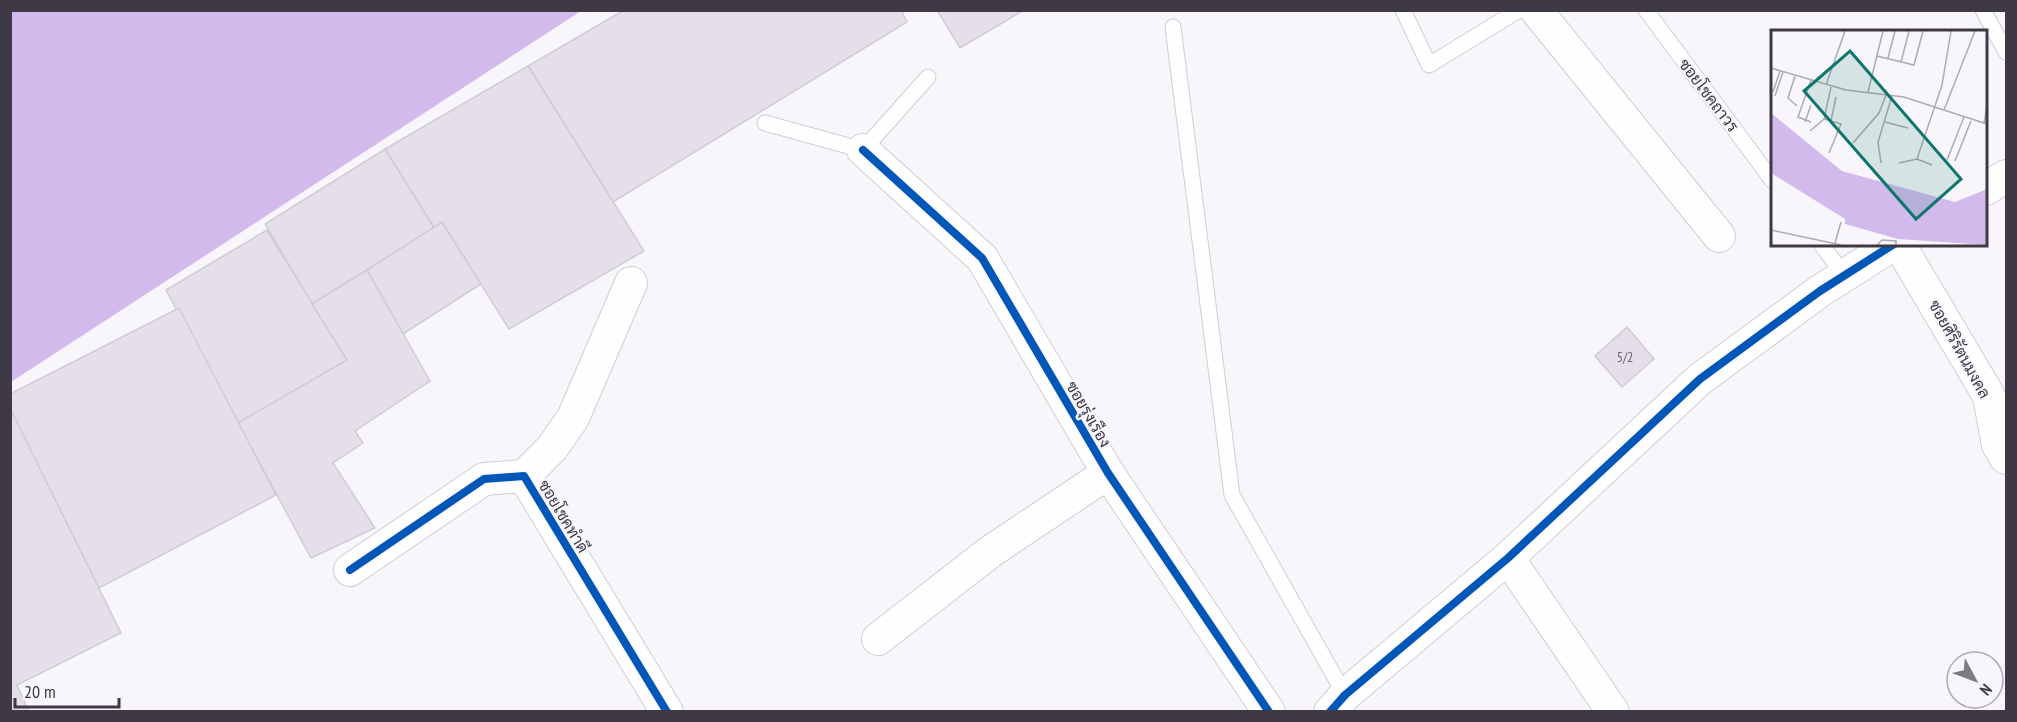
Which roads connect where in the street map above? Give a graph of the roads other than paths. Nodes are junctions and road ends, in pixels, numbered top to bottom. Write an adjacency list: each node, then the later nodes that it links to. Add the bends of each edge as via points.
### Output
1 (1403, 10): 2 (lane, via 1429,65)
2 (1519, 10)
3 (1536, 10): 14 (street)
4 (1646, 10): 12 (lane, ซอยโชคถาวร)
5 (1983, 10): 7 (lane)
6 (1173, 27): 26 (lane, via 1232,495)
7 (2007, 52)
8 (928, 76): 10 (lane)
9 (765, 123): 10 (lane)
10 (863, 150): 21 (street, ซอยรุ่งเรือง, via 981,258)
11 (2007, 176): 13 (street)
12 (1771, 177)
13 (1987, 188)
14 (1719, 236)
15 (1822, 246): 18 (lane)
16 (1890, 246): 18 (street)
17 (1900, 246): 20 (street, ซอยศิริรัตนมงคล, via 1989,396 1998,445)
18 (1844, 275): 23 (street, via 1700,379)
19 (631, 283): 22 (street, via 568,426)
20 (2007, 458)
21 (1108, 474): 25 (street, via 990,552); 28 (street, ซอยรุ่งเรือง)
22 (524, 476): 24 (street, ซอยโชคทำดี, via 484,479); 27 (street, ซอยโชคทำดี)
23 (1508, 558): 26 (street); 29 (street)
24 (350, 570)
25 (878, 639)
26 (1337, 703)
27 (667, 711)
28 (1269, 711)
29 (1613, 711)

